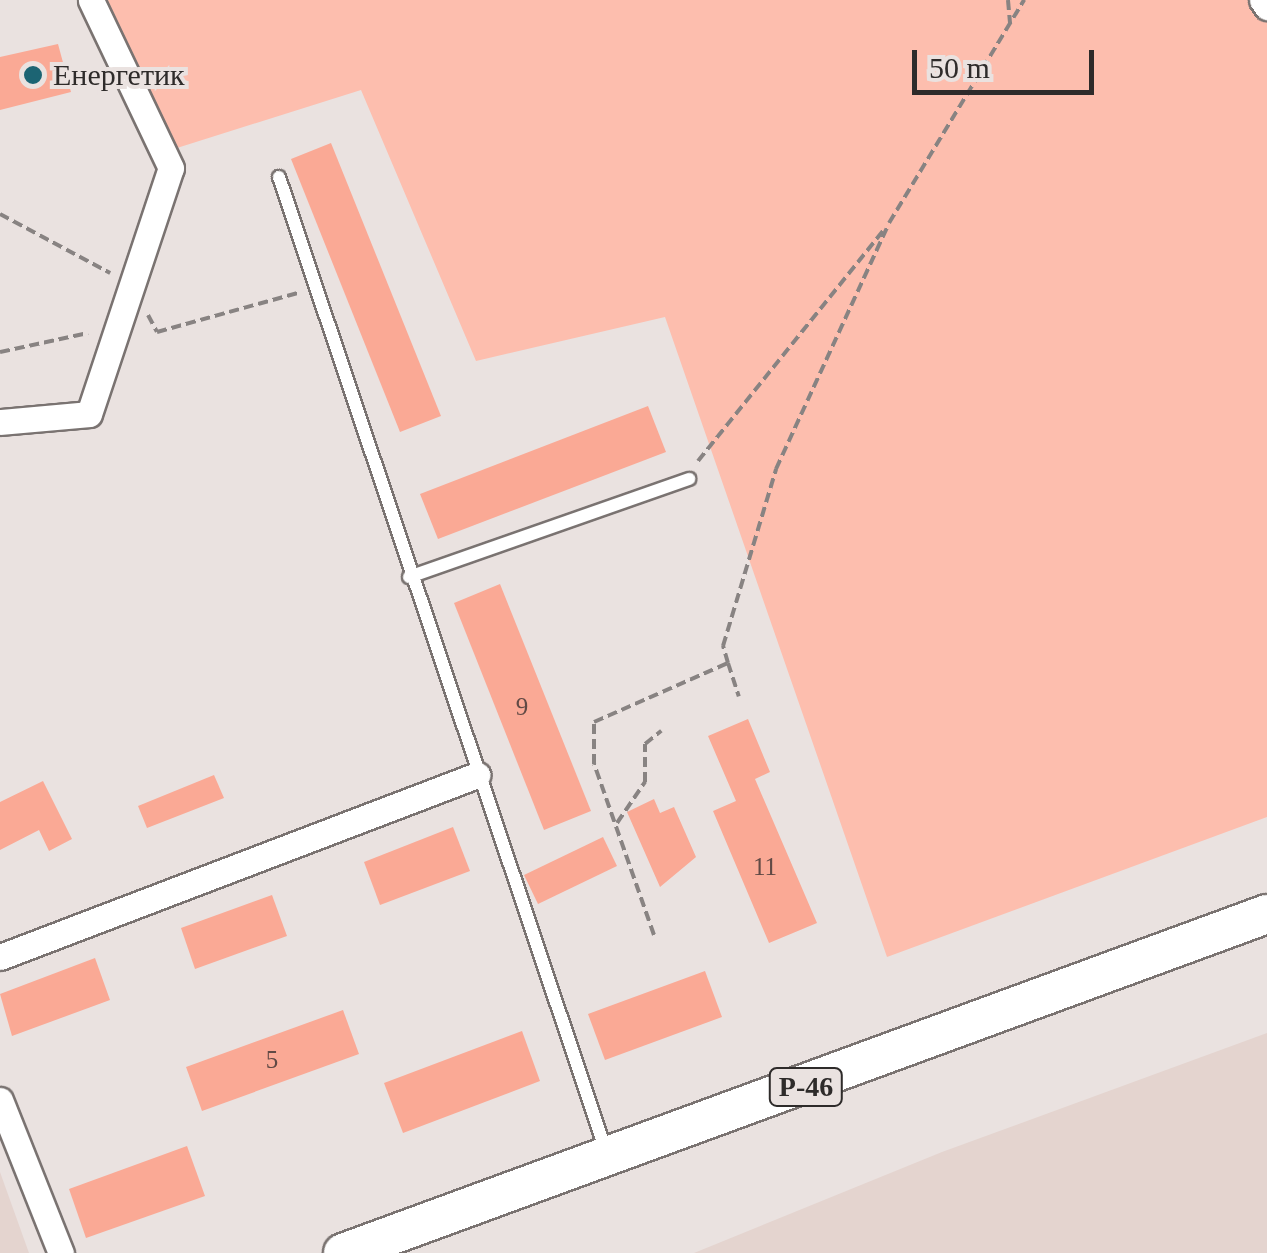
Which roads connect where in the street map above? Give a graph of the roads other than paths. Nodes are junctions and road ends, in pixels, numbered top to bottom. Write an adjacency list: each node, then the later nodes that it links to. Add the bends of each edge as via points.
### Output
1 (92, 0): 5 (street, via 171,168 89,414)
2 (1262, 0): 3 (street)
3 (1267, 7)
4 (279, 177): 7 (lane)
5 (0, 422)
6 (689, 478): 7 (lane)
7 (409, 577): 8 (lane)
8 (478, 775): 10 (street); 12 (lane)
9 (1267, 914): 12 (main road, Р-46)
10 (0, 957)
11 (0, 1100): 13 (street)
12 (610, 1162): 14 (main road, Р-46)
13 (61, 1253)
14 (343, 1253)

